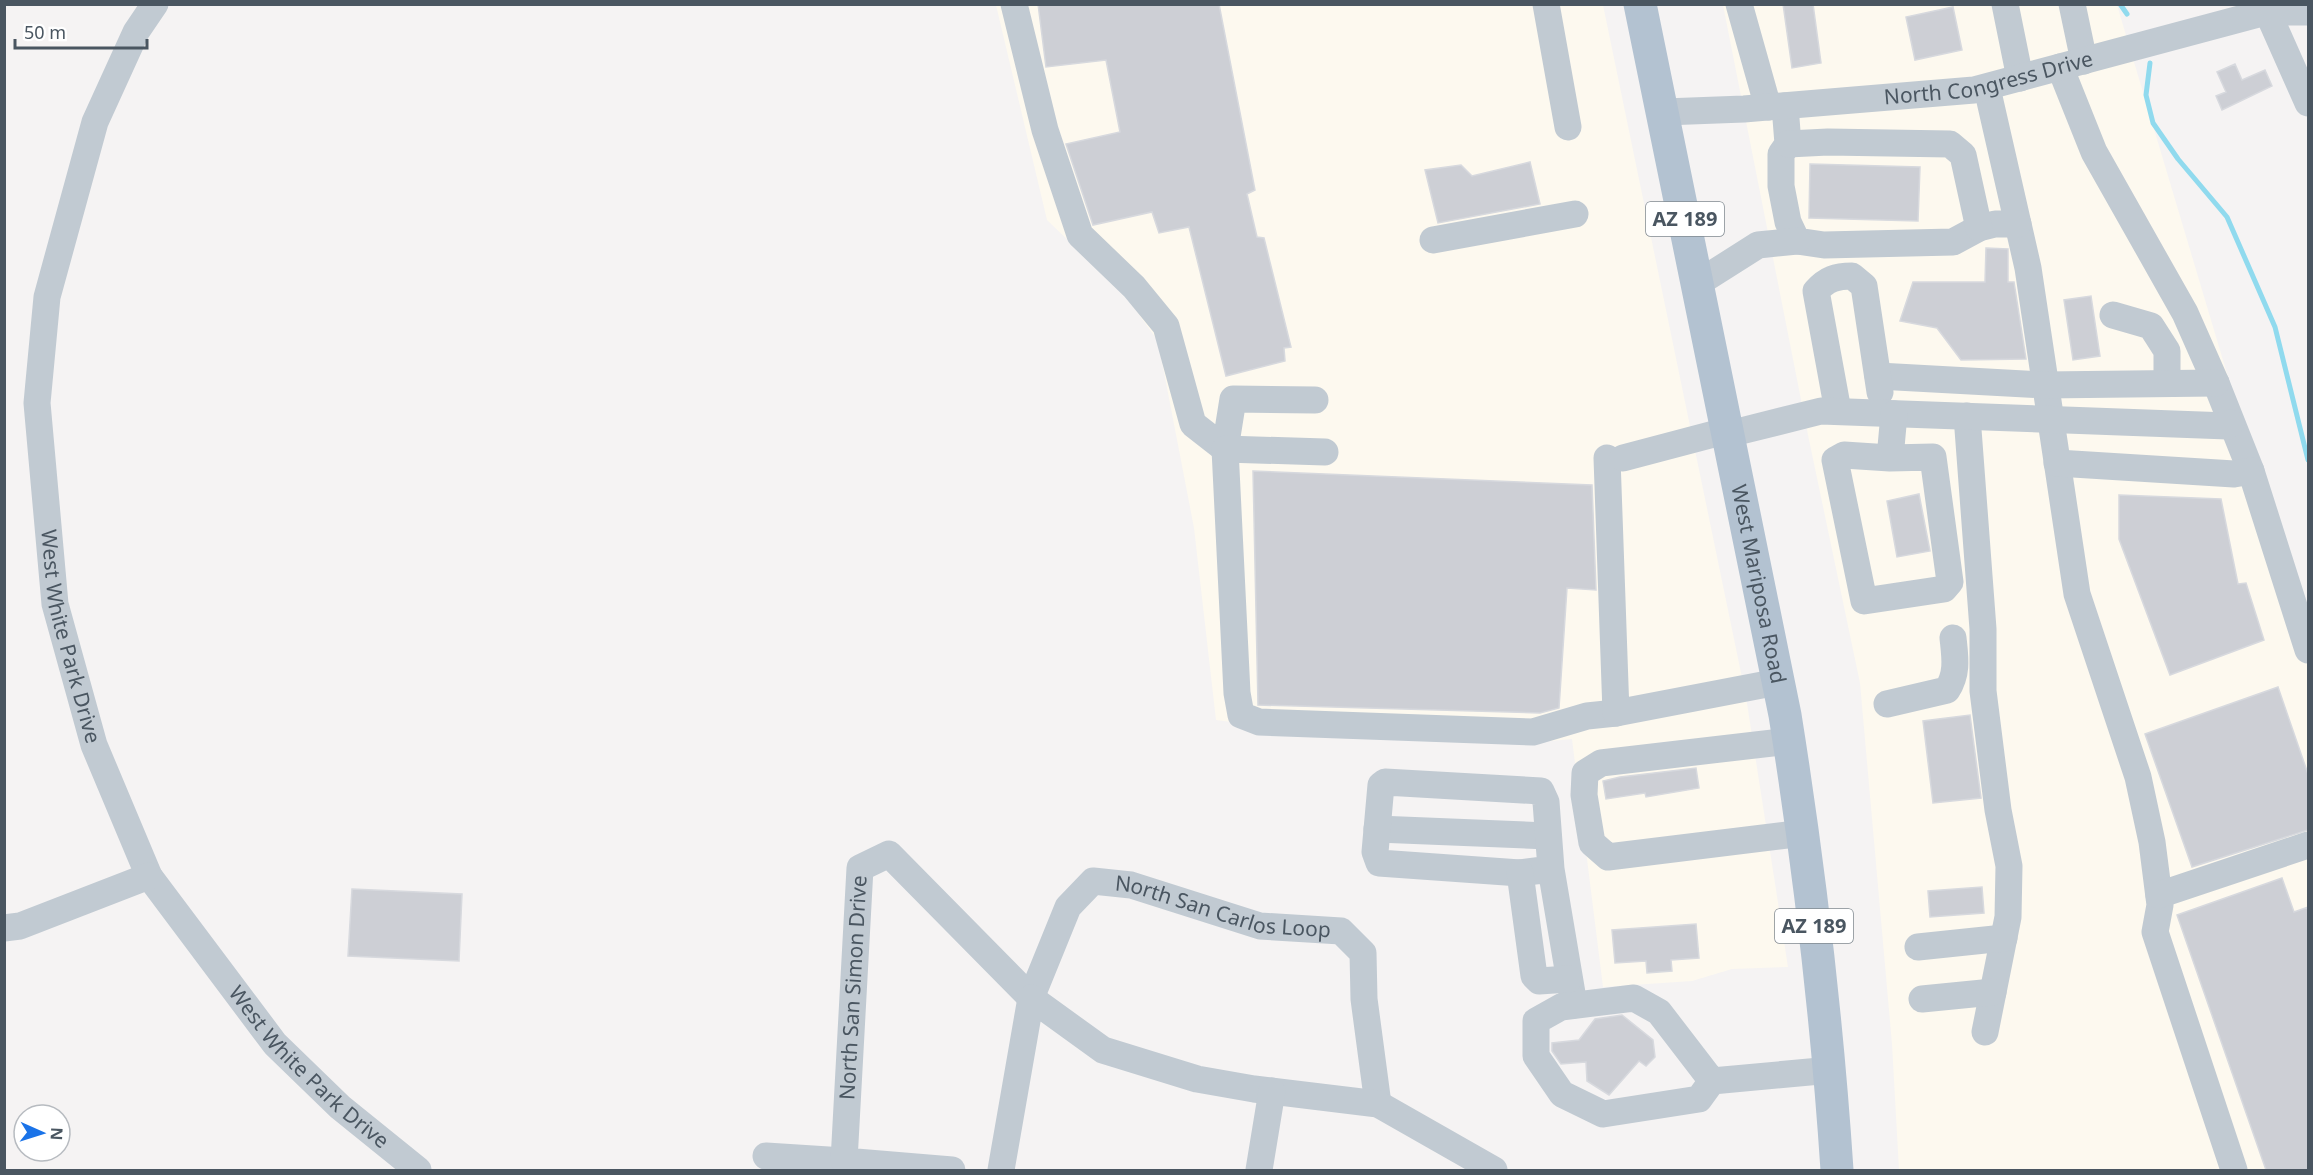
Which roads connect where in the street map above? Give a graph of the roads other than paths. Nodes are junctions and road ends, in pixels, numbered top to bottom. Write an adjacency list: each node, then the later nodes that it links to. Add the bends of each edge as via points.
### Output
1 (155, 4): 59 (street, West White Park Drive, via 136,32 95,122 47,297 37,403 55,604 94,745)
2 (1014, 4): 38 (street, via 1045,130 1080,236 1134,287 1167,326 1193,424)
3 (1546, 4): 16 (street)
4 (1640, 4): 15 (main road, West Mariposa Road / AZ 189)
5 (1739, 4): 14 (street)
6 (2005, 4): 11 (street)
7 (2072, 4): 10 (street)
8 (2265, 8): 9 (street, North Congress Drive); 10 (street, North Congress Drive); 13 (street)
9 (2308, 12)
10 (2072, 64): 11 (street, North Congress Drive); 29 (street, via 2094,152 2185,313)
11 (2020, 78): 12 (street, North Congress Drive)
12 (1987, 88): 14 (street, North Congress Drive); 19 (street)
13 (2308, 103)
14 (1776, 106): 15 (street, North Congress Drive); 17 (street)
15 (1664, 112): 25 (main road, West Mariposa Road / AZ 189)
16 (1568, 127)
17 (1788, 144): 20 (street, via 1950,144 1963,155); 22 (street, via 1781,154 1781,186 1788,222)
18 (1575, 214): 21 (street)
19 (2018, 224): 20 (street); 30 (street)
20 (1979, 228): 23 (street, via 1953,242)
21 (1432, 240)
22 (1797, 241): 23 (street); 25 (street, via 1758,245)
23 (1854, 244): 24 (street)
24 (1852, 276): 27 (street, via 1864,286); 32 (street, via 1824,282 1816,291)
25 (1698, 283): 37 (main road, West Mariposa Road / AZ 189)
26 (2113, 315): 28 (street, via 2151,326 2167,351)
27 (1878, 376): 30 (street); 33 (street)
28 (2167, 383): 29 (street); 30 (street)
29 (2216, 383): 36 (street)
30 (2044, 385): 35 (street)
31 (1315, 400): 38 (street, via 1233,399)
32 (1838, 411): 33 (street); 37 (street, via 1821,411)
33 (1889, 413): 34 (street); 40 (street)
34 (1967, 416): 35 (street); 43 (street)
35 (2050, 419): 36 (street, via 2228,426); 41 (street)
36 (2231, 423): 42 (street)
37 (1729, 432): 49 (main road, West Mariposa Road / AZ 189); 51 (street, via 1615,458)
38 (1225, 449): 39 (street); 51 (street, via 1241,715 1260,722 1533,732 1587,716)
39 (1325, 452)
40 (1890, 458): 44 (street, via 1933,457); 46 (street, via 1844,455 1836,460 1864,601 1944,589)
41 (2057, 463): 42 (street, via 2234,474); 60 (street, via 2077,594 2138,777)
42 (2251, 471): 48 (street)
43 (1974, 504): 44 (street); 45 (street)
44 (1940, 514): 46 (street)
45 (1979, 575): 46 (street); 62 (street, via 1983,691 2009,866)
46 (1950, 582)
47 (1953, 638): 50 (street, via 1956,668 1947,690)
48 (2308, 650)
49 (1778, 682): 51 (street); 52 (main road, West Mariposa Road / AZ 189)
50 (1887, 704)
51 (1616, 713)
52 (1789, 741): 54 (main road, West Mariposa Road / AZ 189); 54 (street, via 1601,763 1585,773 1584,795 1592,843 1608,857)
53 (1377, 829): 55 (street); 55 (street, via 1380,785 1384,782 1541,791 1546,802); 58 (street, via 1375,852 1379,863)
54 (1804, 833): 70 (main road, West Mariposa Road / AZ 189)
55 (1548, 836): 57 (street)
56 (2308, 845): 60 (street)
57 (1551, 869): 58 (street); 64 (street)
58 (1520, 873): 64 (street, via 1534,976 1539,981)
59 (149, 876): 61 (street, via 20,926); 76 (street, West White Park Drive, via 275,1044 340,1107)
60 (2159, 895): 82 (street, via 2155,932)
61 (4, 928)
62 (2004, 938): 63 (street); 65 (street)
63 (1918, 947)
64 (1569, 979): 68 (street)
65 (1993, 992): 67 (street); 69 (street)
66 (1031, 998): 72 (street, North San Simon Drive, via 1103,1050 1197,1079); 73 (street, North San Carlos Loop, via 1068,907 1093,881 1131,885 1260,926 1341,931 1364,954 1364,999); 75 (street, North San Simon Drive, via 889,855 860,868); 78 (street)
67 (1922, 999)
68 (1574, 1005): 71 (street, via 1634,998 1659,1012); 71 (street, via 1561,1007 1536,1021 1536,1056 1562,1094 1603,1114 1699,1099)
69 (1985, 1032)
70 (1831, 1070): 71 (street); 81 (main road, West Mariposa Road / AZ 189)
71 (1712, 1081)
72 (1272, 1091): 73 (street, North San Simon Drive); 79 (street)
73 (1378, 1104): 80 (street, North San Simon Drive)
74 (766, 1156): 75 (street)
75 (844, 1161): 77 (street)
76 (418, 1170)
77 (952, 1170)
78 (1001, 1170)
79 (1259, 1170)
80 (1494, 1170)
81 (1837, 1170)
82 (2234, 1170)

